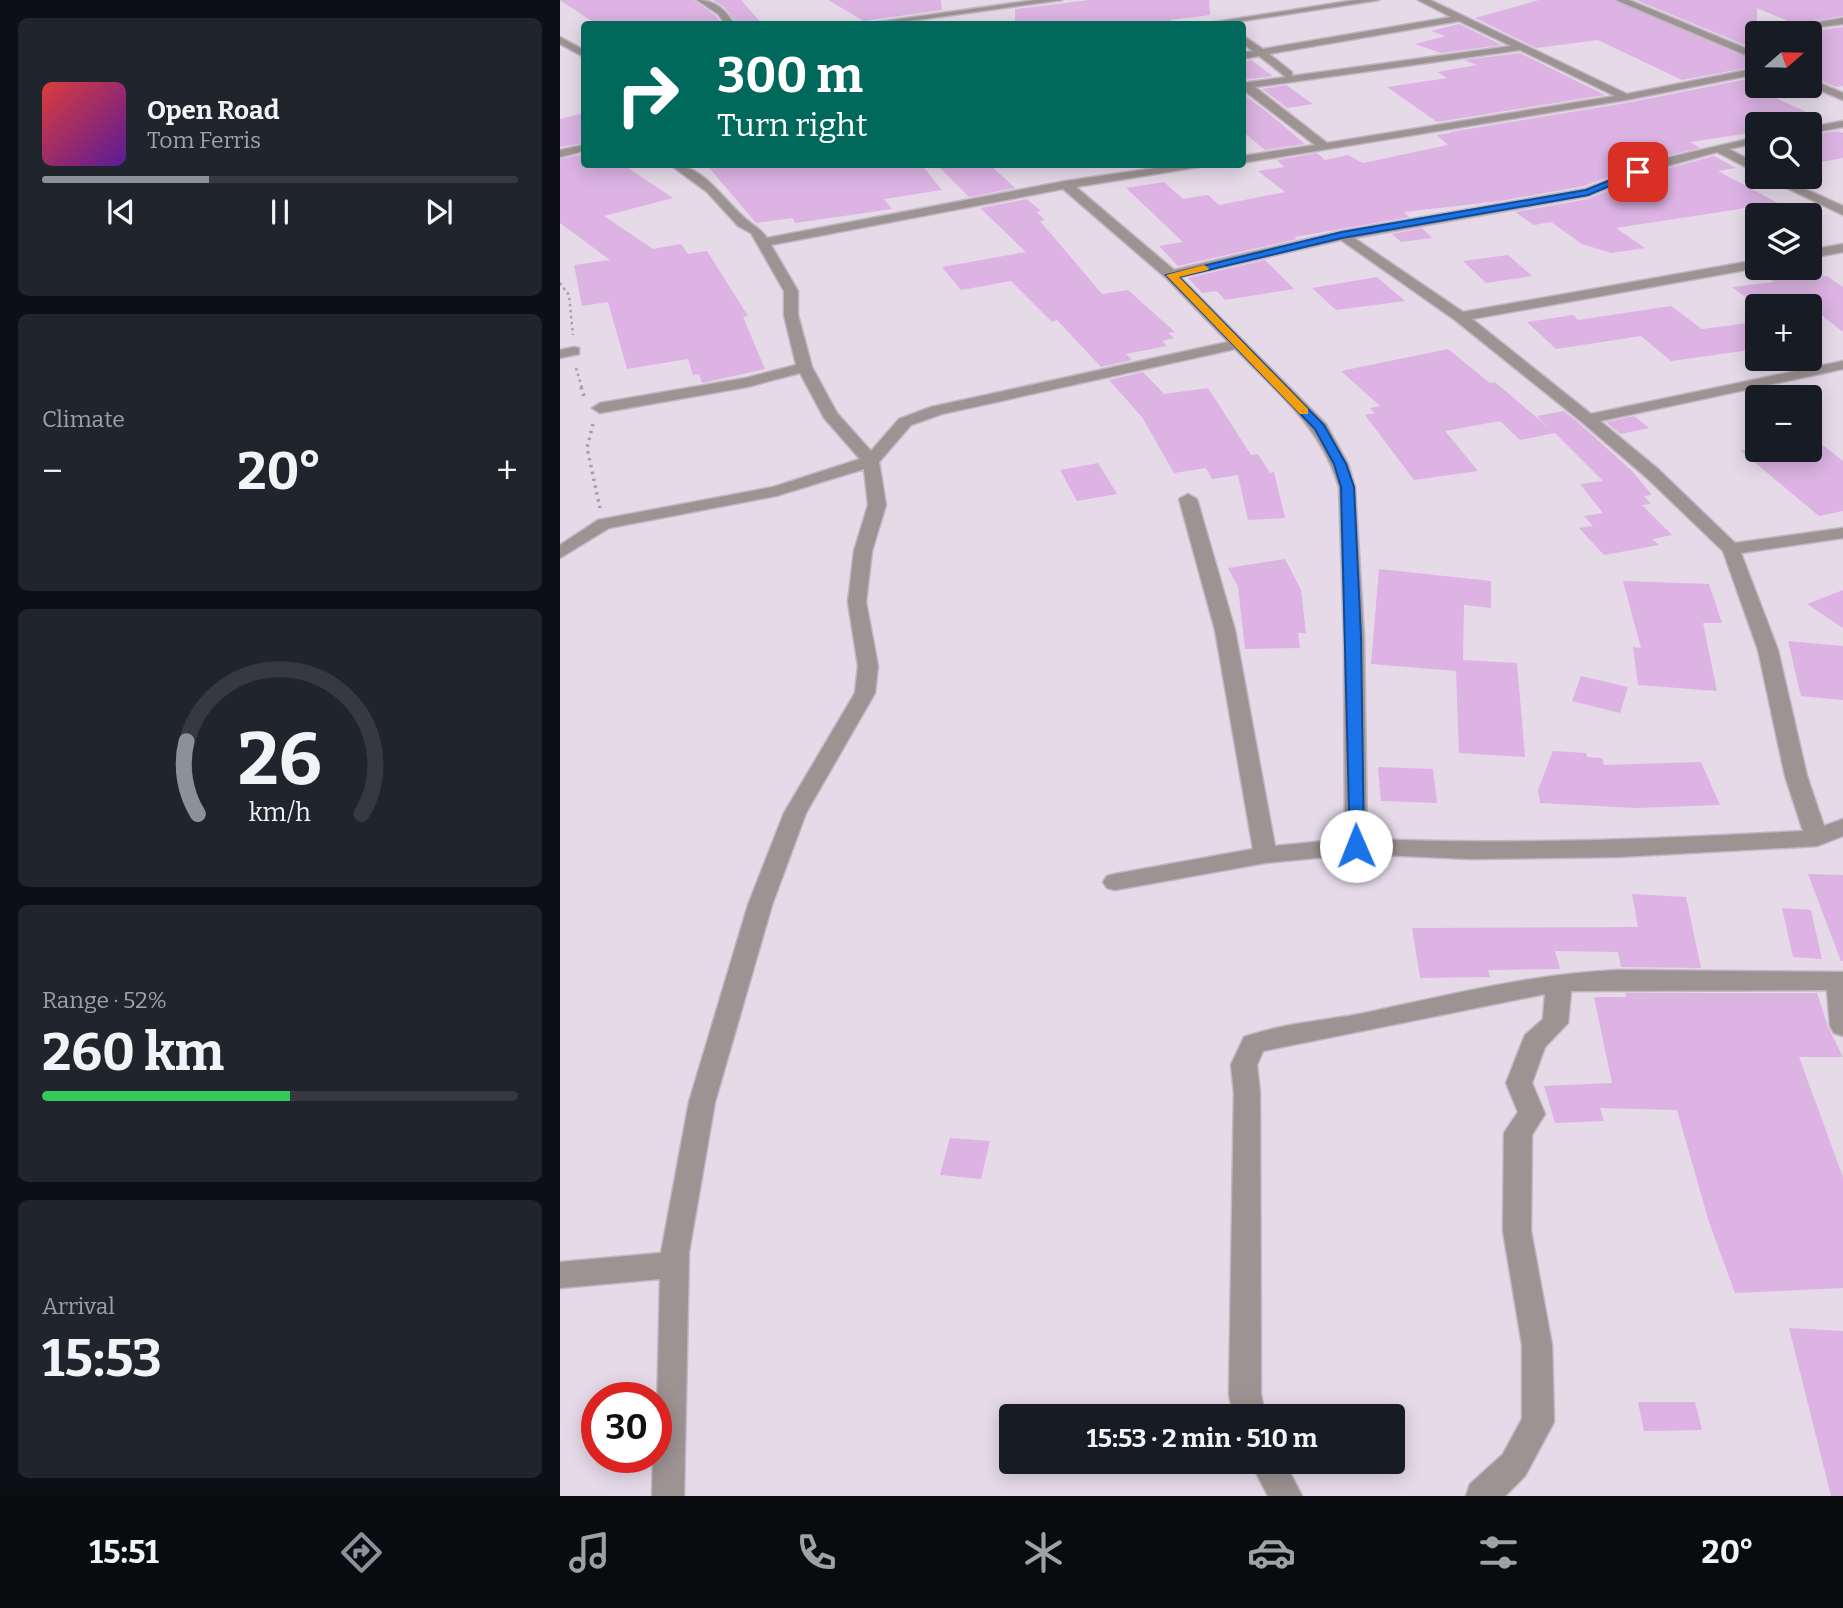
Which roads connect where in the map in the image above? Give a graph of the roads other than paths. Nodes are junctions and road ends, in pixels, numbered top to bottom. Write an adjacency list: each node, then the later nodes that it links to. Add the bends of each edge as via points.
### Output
1 (1056, 0): 11 (street)
2 (1269, 0): 8 (street)
3 (1374, 0): 8 (street)
4 (1423, 0): 9 (street)
5 (1622, 0): 16 (street)
6 (707, 2): 7 (street); 10 (street)
7 (724, 2)
8 (1283, 15): 12 (street)
9 (1460, 18): 19 (street); 22 (street)
10 (726, 21)
11 (892, 21)
12 (1233, 21)
13 (1843, 21): 14 (street)
14 (1822, 24)
15 (1745, 35): 16 (street)
16 (1717, 39): 21 (street)
17 (560, 40): 20 (street)
18 (1246, 41): 22 (street)
19 (1523, 47): 26 (street); 29 (street)
20 (581, 51)
21 (1745, 52)
22 (1262, 53): 23 (street); 25 (street)
23 (1246, 55)
24 (1745, 73): 29 (street)
25 (1288, 74)
26 (1246, 86)
27 (1822, 87): 30 (street)
28 (1246, 88): 35 (street)
29 (1626, 97): 35 (street)
30 (1843, 97)
31 (1843, 124): 32 (street)
32 (1822, 128)
33 (1745, 142): 34 (street)
34 (1717, 147): 39 (street); 45 (street, via 1588,192)
35 (1326, 148): 38 (street)
36 (581, 149): 37 (street)
37 (560, 154)
38 (1246, 159)
39 (1745, 163)
40 (681, 168): 46 (street, via 724,200)
41 (1183, 168): 42 (street)
42 (1066, 185): 46 (street); 50 (street)
43 (1796, 189): 44 (street)
44 (1843, 211)
45 (1342, 235): 50 (street); 51 (street)
46 (763, 243): 54 (street, via 791,292 791,315)
47 (1843, 248): 48 (street)
48 (1822, 252)
49 (1745, 266): 51 (street)
50 (1168, 273): 52 (street)
51 (1460, 317): 56 (street)
52 (1237, 344): 57 (street, via 937,410 905,422); 64 (street, via 1320,427 1347,487)
53 (1843, 365): 56 (street)
54 (804, 367): 55 (street); 57 (street, via 830,415)
55 (600, 408)
56 (1588, 419): 60 (street)
57 (871, 461): 61 (street, via 776,491 604,524); 70 (street, via 877,505 863,551 857,602 868,666 865,693 795,813 760,905 702,1102 675,1252)
58 (1188, 499): 65 (street, via 1225,630)
59 (1843, 533): 60 (street)
60 (1731, 549): 63 (street, via 1768,650 1796,776)
61 (560, 553)
62 (1843, 827): 63 (street)
63 (1818, 838): 64 (street, via 1618,849)
64 (1356, 846): 65 (street)
65 (1265, 855): 66 (street)
66 (1115, 882)
67 (1840, 981): 68 (street); 69 (street)
68 (1559, 982): 72 (street, via 1358,1024 1276,1035 1253,1044 1244,1065); 76 (street, via 1555,1023 1534,1042 1519,1083 1532,1114 1518,1133 1517,1231 1537,1345 1538,1422 1514,1465)
69 (1843, 1026)
70 (677, 1264): 71 (street); 74 (street)
71 (560, 1275)
72 (1246, 1404)
73 (1273, 1474): 75 (street)
74 (668, 1496)
75 (1286, 1496)
76 (1482, 1496)

